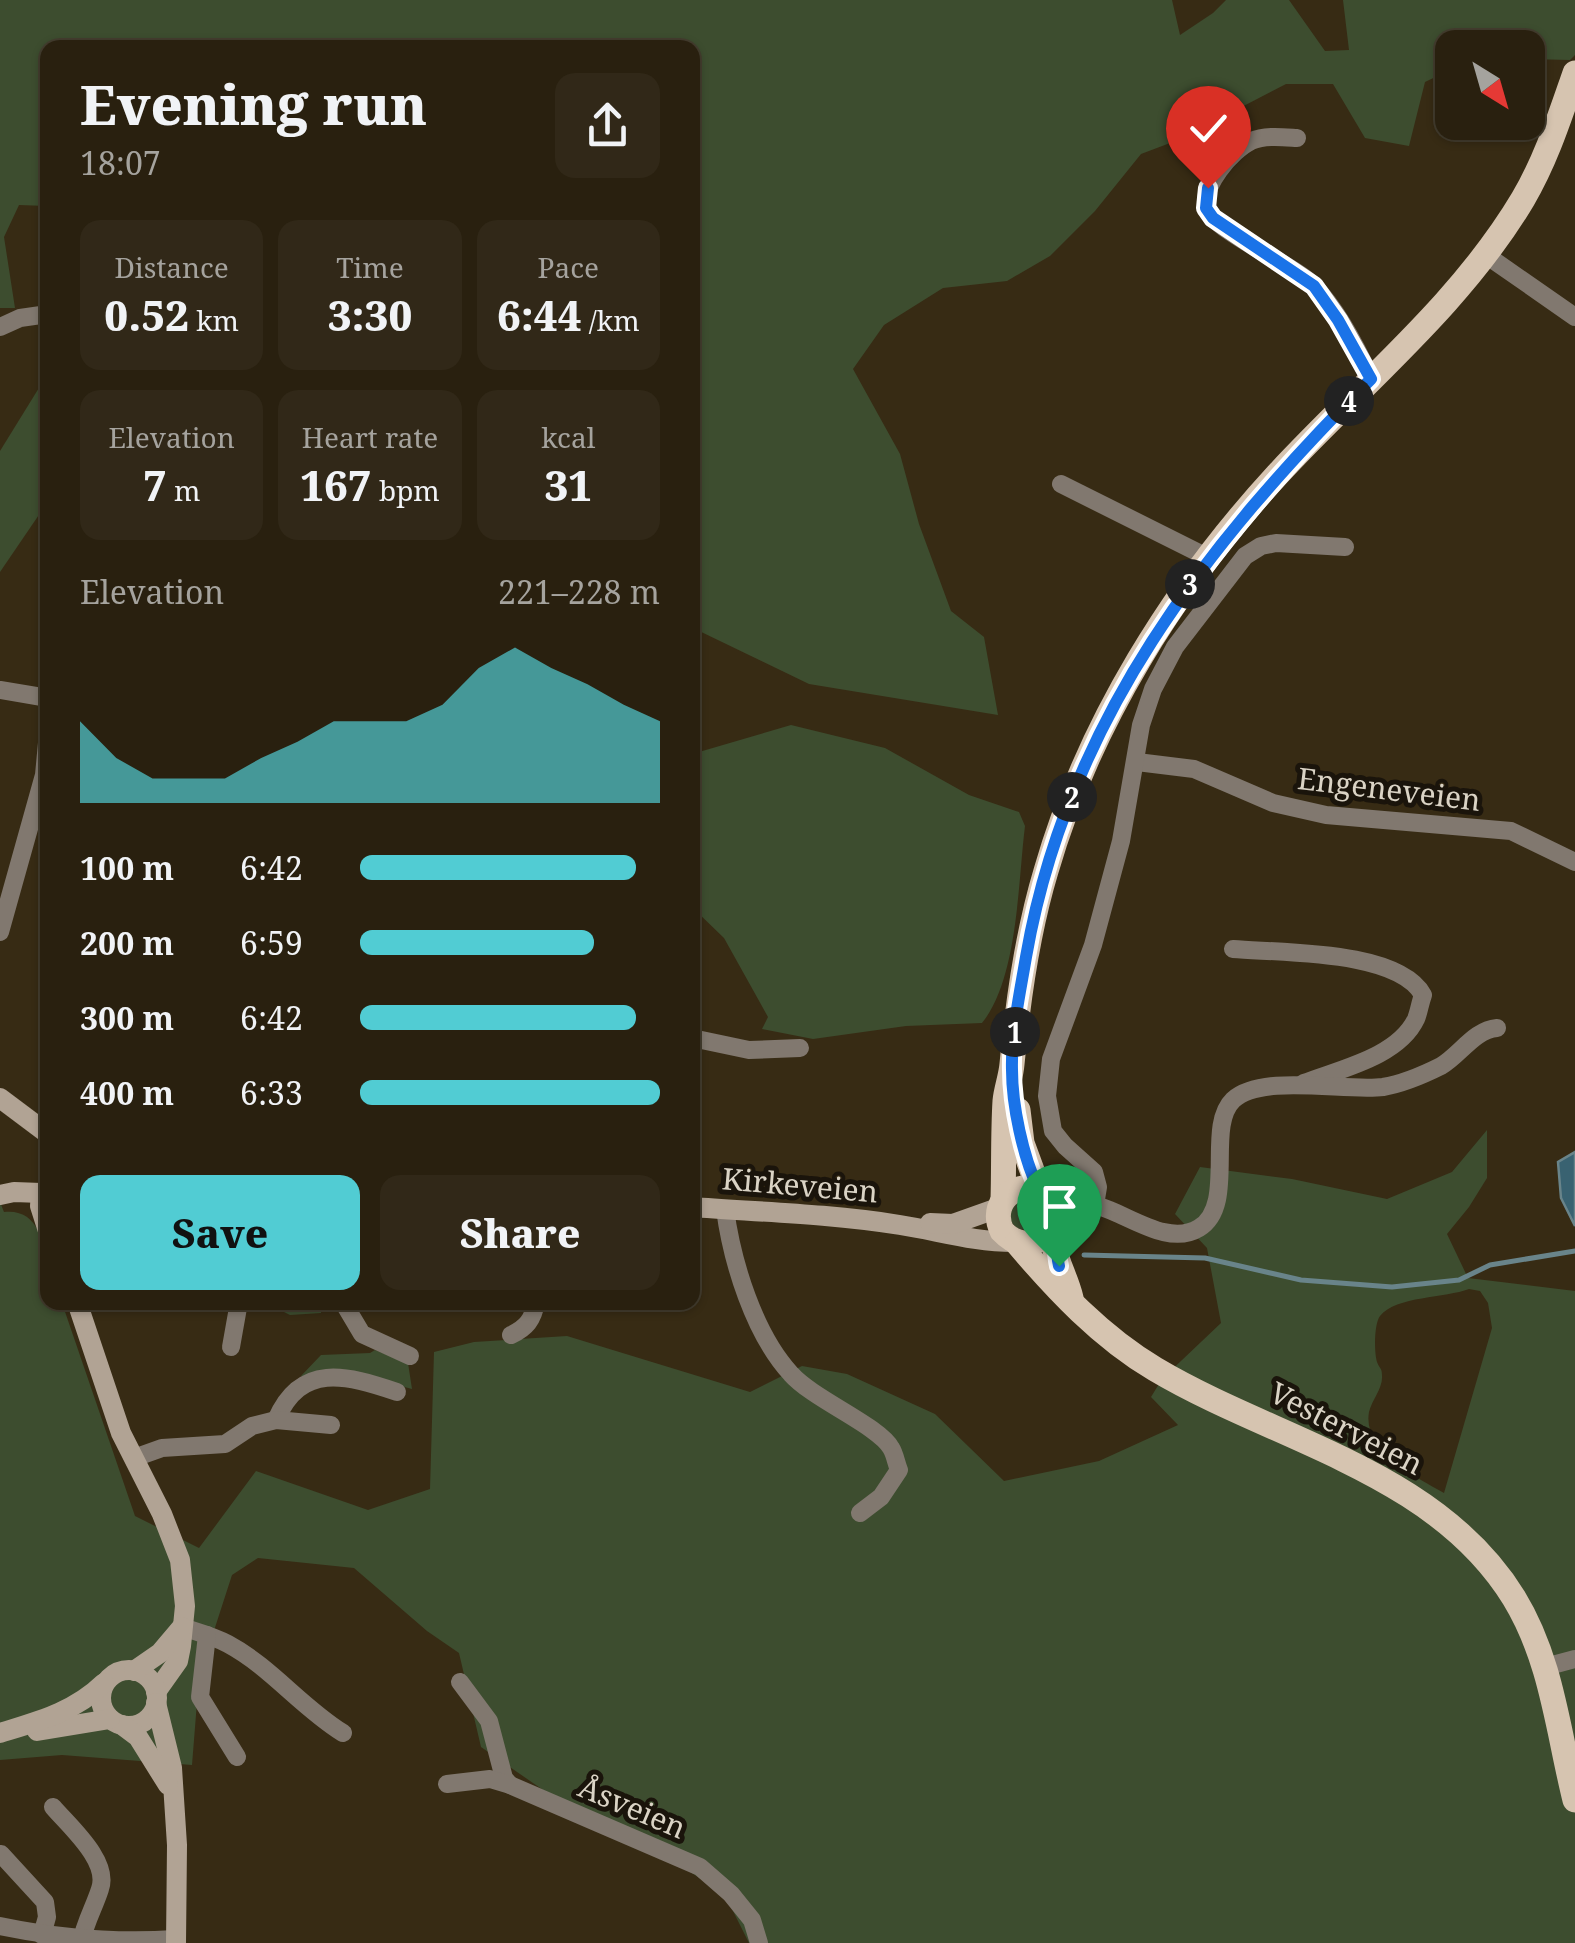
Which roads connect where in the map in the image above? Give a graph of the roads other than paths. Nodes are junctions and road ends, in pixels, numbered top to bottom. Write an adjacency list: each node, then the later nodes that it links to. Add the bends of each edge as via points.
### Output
1 (1575, 73): 3 (main road, Vesterveien, via 1524,197)
2 (1297, 138): 7 (street, via 1248,142 1208,188 1206,208 1314,286)
3 (1486, 255): 5 (street); 7 (main road, Vesterveien)
4 (40, 315): 6 (street)
5 (1575, 317)
6 (0, 327)
7 (1371, 379): 10 (main road, Vesterveien, via 1274,478)
8 (1061, 484): 10 (street)
9 (1346, 547): 13 (street, via 1276,542 1244,556 1153,689)
10 (1209, 558): 21 (main road, Vesterveien, via 1121,692 1061,822 1031,928)
11 (0, 690): 12 (street)
12 (40, 697)
13 (1137, 762): 15 (street, Engeneveien, via 1194,769 1273,803 1326,814 1511,831); 28 (street, via 1093,945 1051,1058 1047,1096 1054,1131 1094,1172)
14 (40, 814): 16 (street)
15 (1575, 862)
16 (0, 932)
17 (1233, 948): 22 (street, via 1372,962 1399,971 1422,996 1416,1020 1400,1041)
18 (1497, 1028): 22 (street, via 1488,1028 1442,1065 1386,1086)
19 (700, 1040): 20 (street, via 749,1050)
20 (800, 1048)
21 (1012, 1071): 27 (main road, Vesterveien); 31 (main road, Vesterveien, via 1022,1143)
22 (1294, 1087): 28 (street, via 1249,1090 1225,1111 1217,1198 1199,1229 1167,1233)
23 (0, 1098): 24 (main road)
24 (40, 1128)
25 (40, 1191): 26 (main road)
26 (0, 1195)
27 (1001, 1204): 31 (main road, via 1016,1190 1032,1189); 32 (main road, Kirkeveien, via 952,1224); 33 (main road, via 999,1224)
28 (1095, 1205): 31 (street)
29 (700, 1208): 30 (main road, Kirkeveien)
30 (724, 1209): 32 (main road, Kirkeveien); 46 (street, via 748,1297 790,1374 890,1445 898,1470 881,1497)
31 (1048, 1209): 33 (main road, via 1042,1238); 34 (main road, Vesterveien)
32 (903, 1225): 33 (main road, Kirkeveien, via 974,1241)
33 (1016, 1242): 34 (main road, Vesterveien)
34 (1071, 1298): 50 (main road, Vesterveien, via 1112,1340 1155,1369 1430,1509 1514,1598)
35 (80, 1310): 45 (main road)
36 (238, 1310): 40 (street)
37 (347, 1310): 41 (street, via 362,1334)
38 (534, 1310): 39 (street, via 524,1329)
39 (511, 1335)
40 (231, 1347)
41 (410, 1356)
42 (397, 1392): 43 (street, via 357,1378 314,1380 294,1389)
43 (276, 1420): 44 (street); 45 (street, via 225,1444 162,1448)
44 (331, 1425)
45 (134, 1458): 47 (main road, via 180,1560)
46 (860, 1513)
47 (182, 1627): 48 (street); 51 (main road, via 160,1654); 54 (main road, via 178,1662)
48 (207, 1635): 56 (street, via 266,1670); 58 (street, via 200,1697)
49 (1575, 1659): 50 (street)
50 (1545, 1666): 62 (main road, Vesterveien)
51 (134, 1670): 52 (main road); 54 (main road, via 148,1678)
52 (106, 1682): 55 (main road, via 102,1706); 57 (main road, via 57,1716)
53 (460, 1682): 60 (street, via 489,1721)
54 (156, 1698): 55 (main road, via 139,1724); 61 (main road)
55 (116, 1722): 57 (main road); 61 (main road, via 138,1737)
56 (342, 1733)
57 (0, 1734)
58 (237, 1757)
59 (447, 1784): 60 (street, Åsveien, via 490,1779)
60 (510, 1785): 69 (street, Åsveien, via 700,1868 752,1920)
61 (172, 1791): 68 (main road)
62 (1575, 1800)
63 (53, 1806): 67 (street, via 102,1875)
64 (1, 1854): 66 (street, via 45,1902)
65 (0, 1926): 66 (street)
66 (42, 1935): 67 (street)
67 (81, 1941): 68 (street)
68 (176, 1941)
69 (759, 1943)

